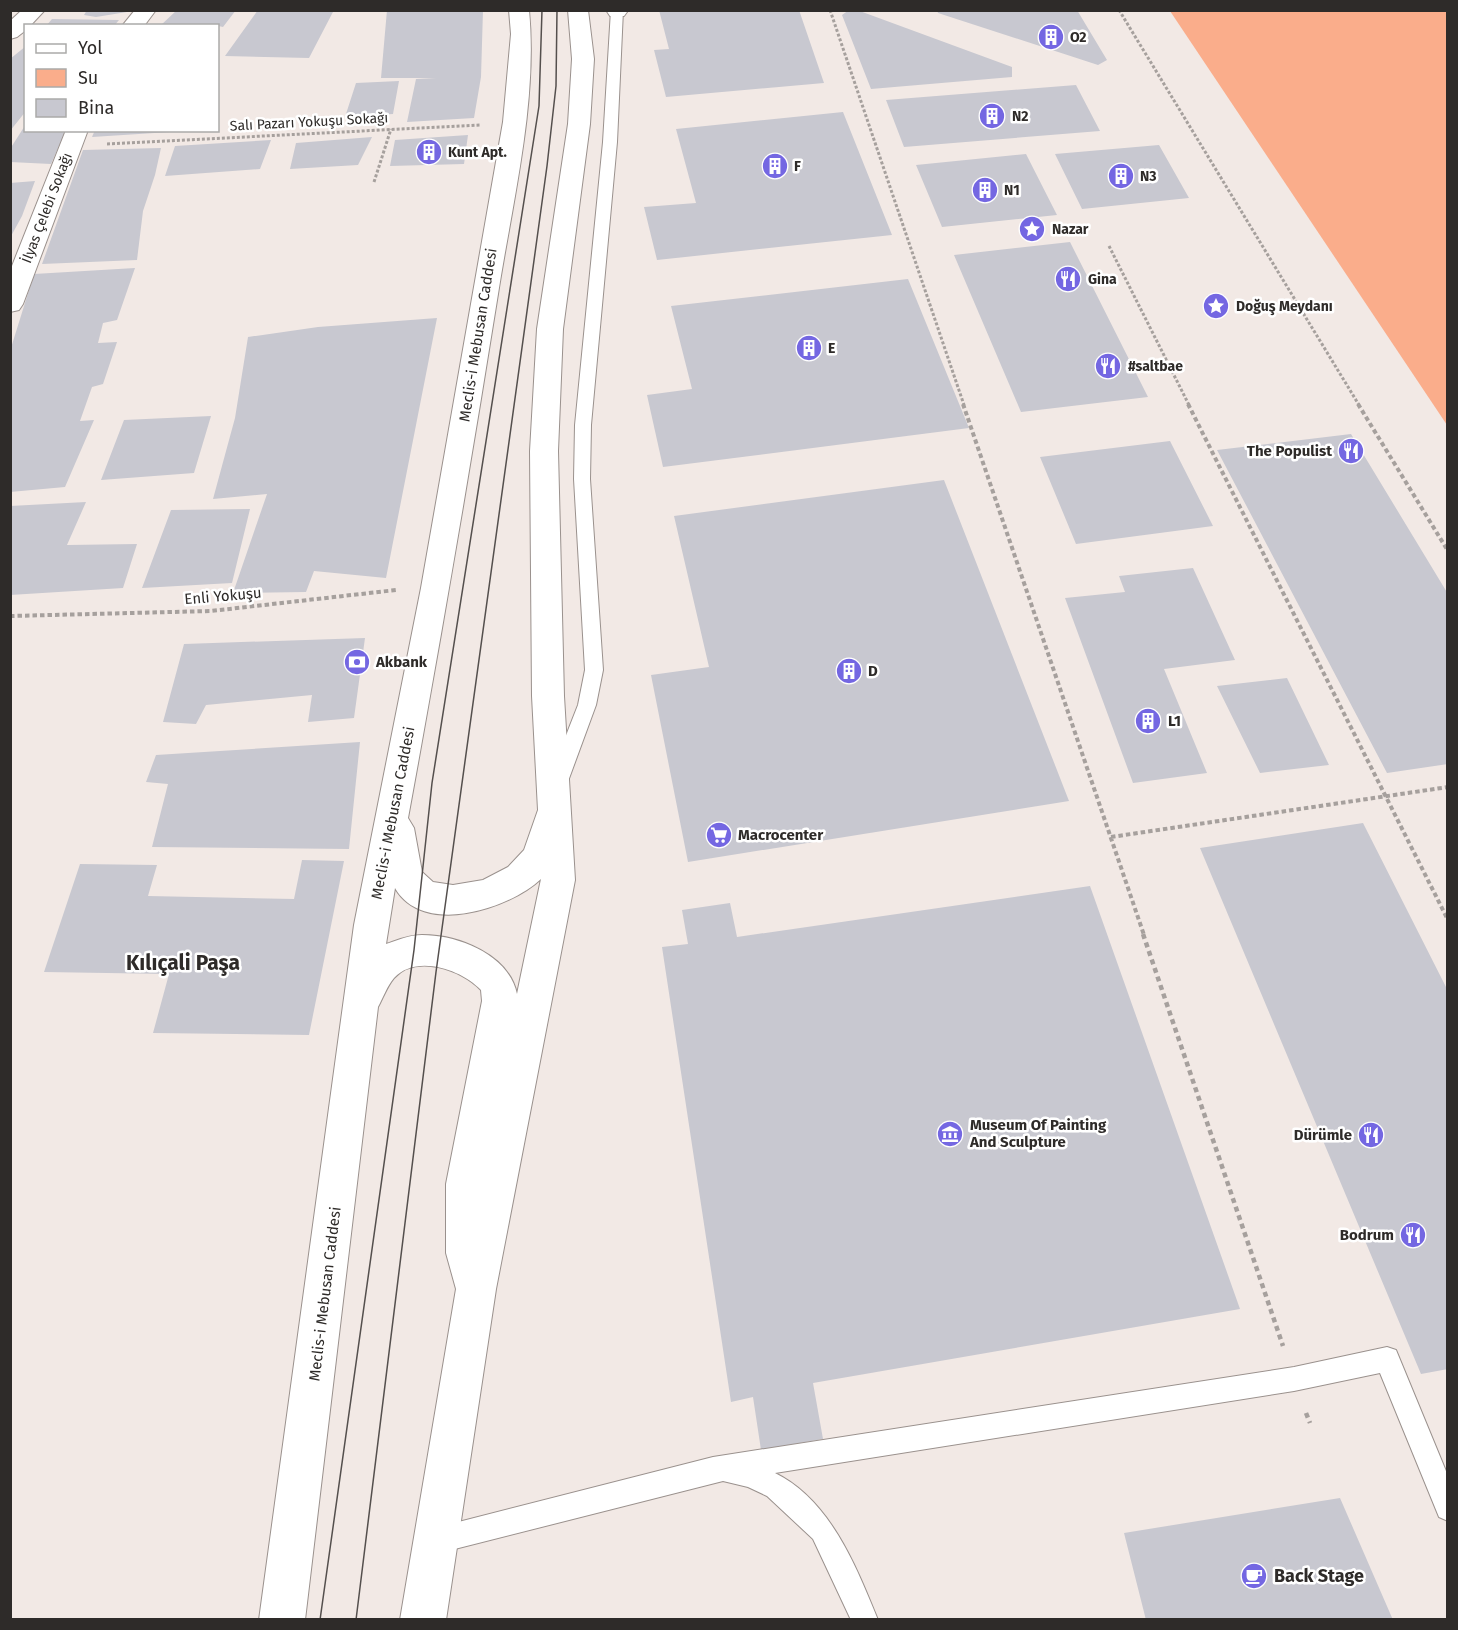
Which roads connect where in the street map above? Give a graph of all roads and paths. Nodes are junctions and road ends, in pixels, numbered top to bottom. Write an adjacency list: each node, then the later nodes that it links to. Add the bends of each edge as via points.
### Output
1 (35, 10): 9 (main road)
2 (146, 10): 8 (main road)
3 (519, 10): 10 (main road, Meclis-i Mebusan Caddesi, via 521,34)
4 (578, 10): 21 (main road, via 583,59 579,124 550,329 544,451)
5 (830, 10): 23 (path)
6 (1119, 10): 16 (path)
7 (616, 11): 21 (lane, via 610,142 583,425 582,479 594,670 587,705)
8 (134, 24)
9 (10, 33)
10 (514, 122): 11 (path, Salı Pazarı Yokuşu Sokağı); 17 (main road, Meclis-i Mebusan Caddesi)
11 (391, 129): 12 (path, Salı Pazarı Yokuşu Sokağı); 13 (path)
12 (73, 138): 15 (main road, İlyas Çelebi Sokağı)
13 (374, 182)
14 (1108, 246): 22 (path)
15 (10, 304)
16 (1448, 551)
17 (436, 588): 18 (path, Enli Yokuşu, via 211,611); 20 (main road, Meclis-i Mebusan Caddesi)
18 (10, 616)
19 (1448, 787): 22 (path)
20 (398, 790): 21 (main road, via 396,824 401,861 410,882 429,896 446,899 492,893 530,868 546,832); 25 (main road, Meclis-i Mebusan Caddesi, via 371,925)
21 (553, 794): 26 (main road, via 558,880)
22 (1383, 795): 23 (path); 24 (path)
23 (1110, 837): 27 (path)
24 (1448, 920)
25 (362, 1013): 26 (main road, via 375,976 388,961 405,951 432,950 453,955 495,980 500,1008 463,1206 464,1249); 32 (main road, Meclis-i Mebusan Caddesi)
26 (476, 1289): 31 (main road)
27 (1294, 1379): 28 (path); 29 (lane); 30 (lane, via 1387,1359)
28 (1310, 1423)
29 (713, 1470): 31 (lane); 34 (lane, via 750,1474 776,1488 822,1530)
30 (1448, 1508)
31 (435, 1541): 33 (main road)
32 (282, 1620)
33 (423, 1620)
34 (865, 1620)

